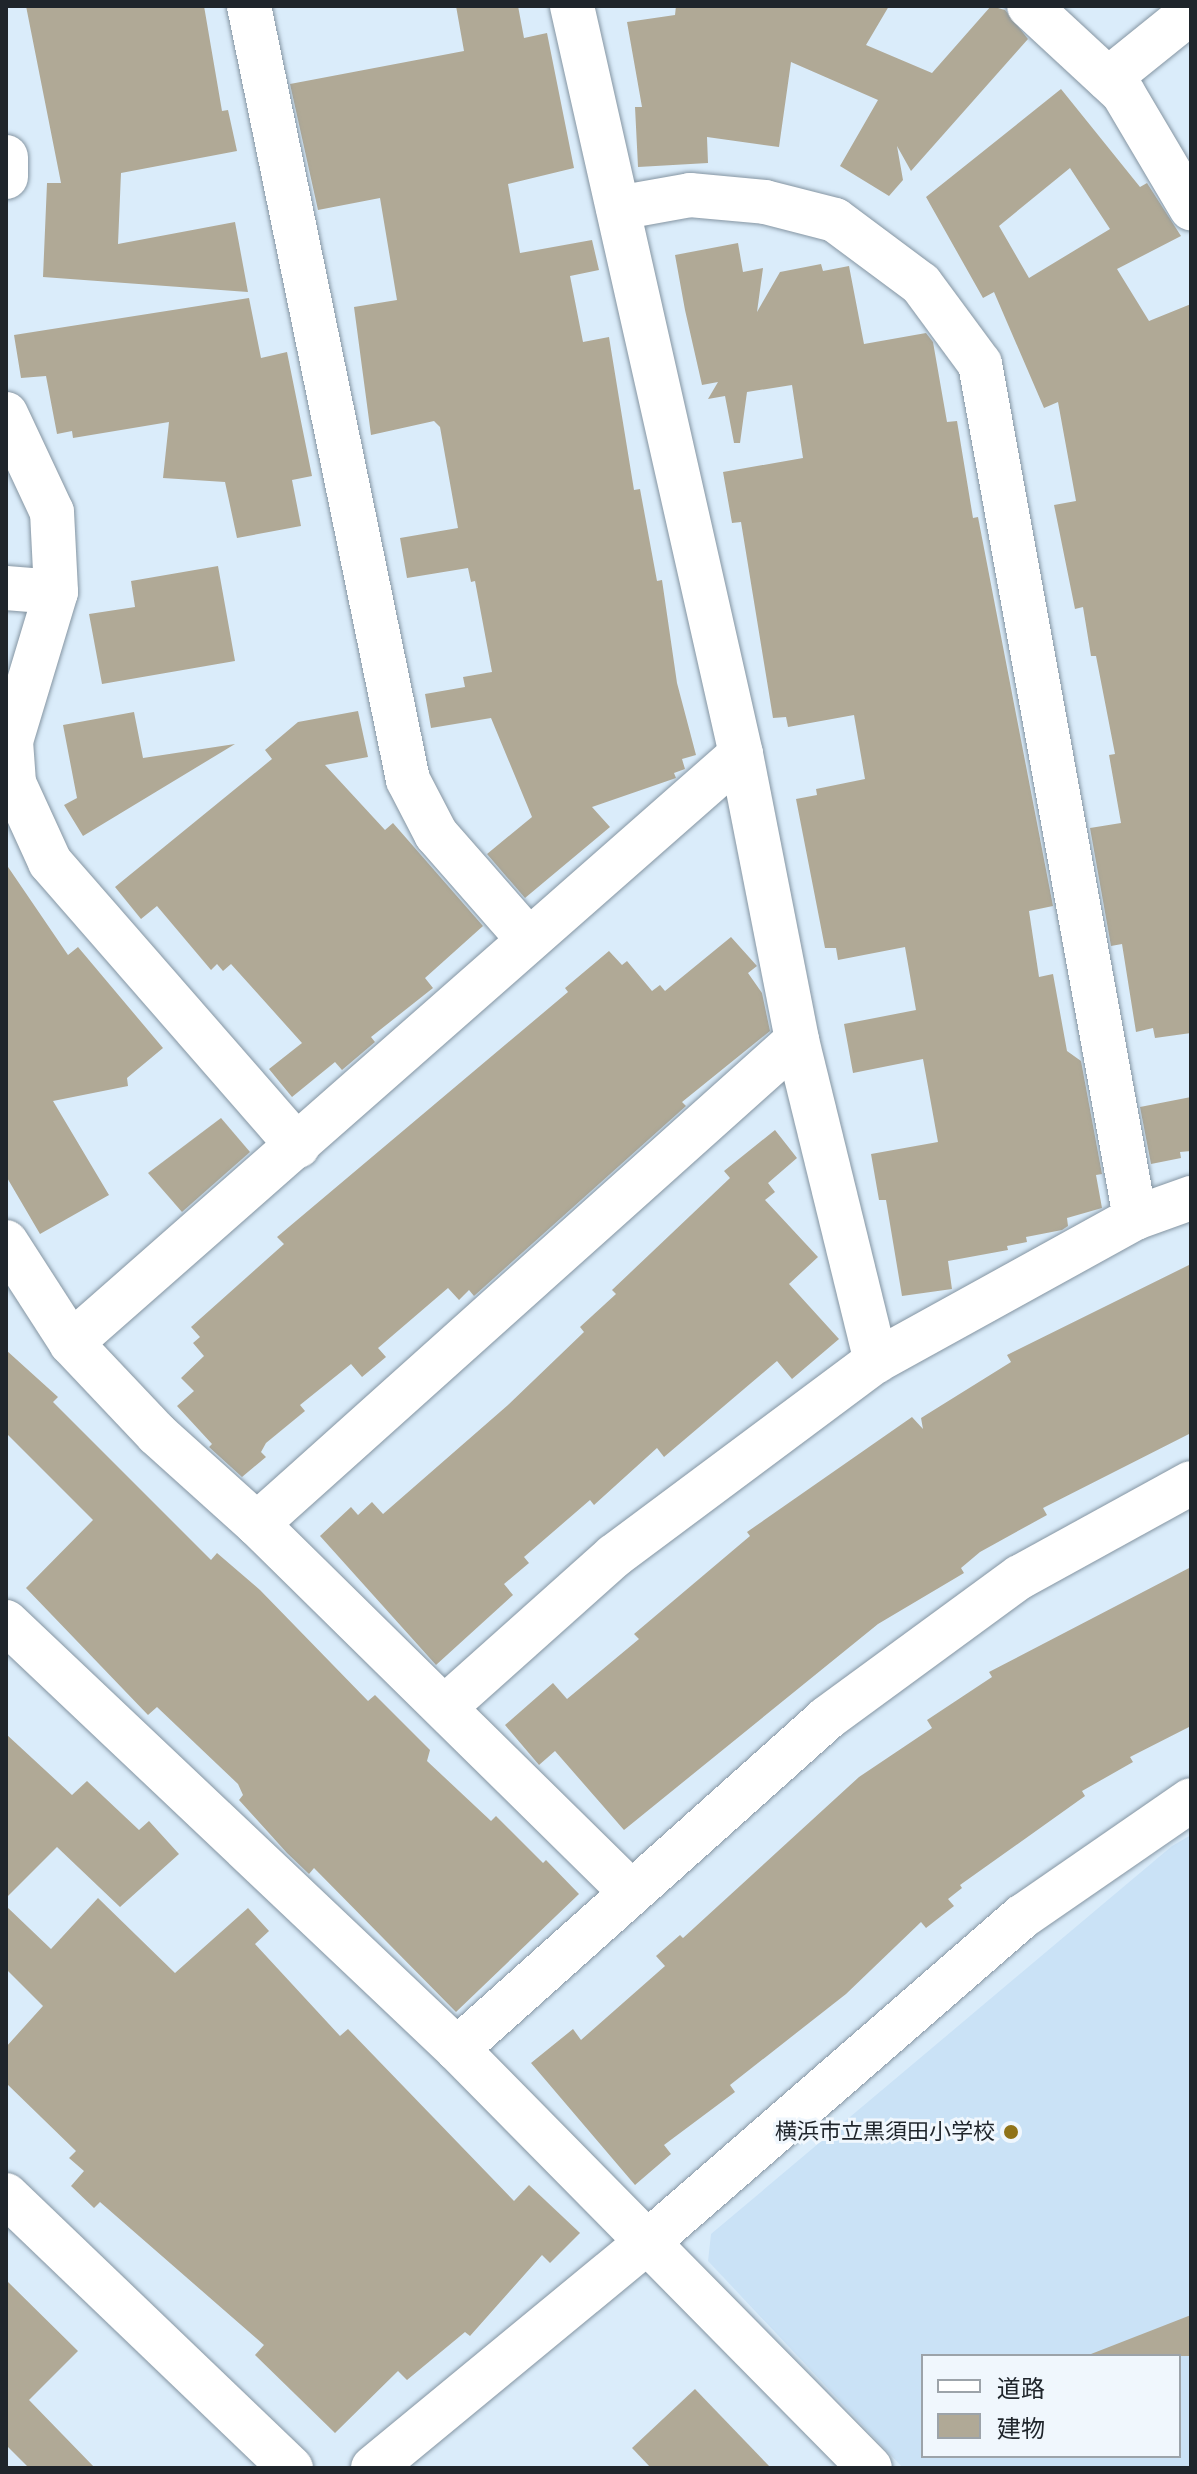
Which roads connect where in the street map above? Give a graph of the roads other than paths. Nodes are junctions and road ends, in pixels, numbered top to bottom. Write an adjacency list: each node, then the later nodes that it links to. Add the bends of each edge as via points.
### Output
1 (249, 6): 15 (street, via 408,780 436,834)
2 (572, 6): 8 (street)
3 (1029, 6): 5 (street)
4 (1191, 12): 5 (street)
5 (1108, 79): 9 (street, via 1123,93)
6 (6, 157): 7 (street)
7 (6, 177)
8 (618, 208): 14 (street); 19 (street, via 690,195 765,202 835,220 921,284 980,364)
9 (1191, 208)
10 (9, 430): 12 (street, via 52,512)
11 (6, 588): 12 (street)
12 (56, 592): 13 (street)
13 (8, 741): 17 (street, via 14,783 50,862)
14 (741, 754): 15 (street); 16 (street)
15 (528, 939): 17 (street)
16 (797, 1040): 22 (street); 24 (street)
17 (298, 1146): 21 (street)
18 (1191, 1198): 19 (street)
19 (1135, 1218): 22 (street)
20 (6, 1242): 21 (street)
21 (71, 1343): 24 (street, via 157,1434)
22 (876, 1361): 26 (street, via 614,1556)
23 (1191, 1483): 28 (street, via 1007,1586 827,1718)
24 (257, 1524): 26 (street)
25 (6, 1622): 29 (street)
26 (445, 1707): 28 (street)
27 (1191, 1800): 31 (street, via 1023,1916)
28 (631, 1892): 29 (street)
29 (457, 2049): 31 (street)
30 (6, 2195): 32 (street)
31 (650, 2240): 33 (street); 34 (street)
32 (291, 2468)
33 (373, 2468)
34 (870, 2468)

